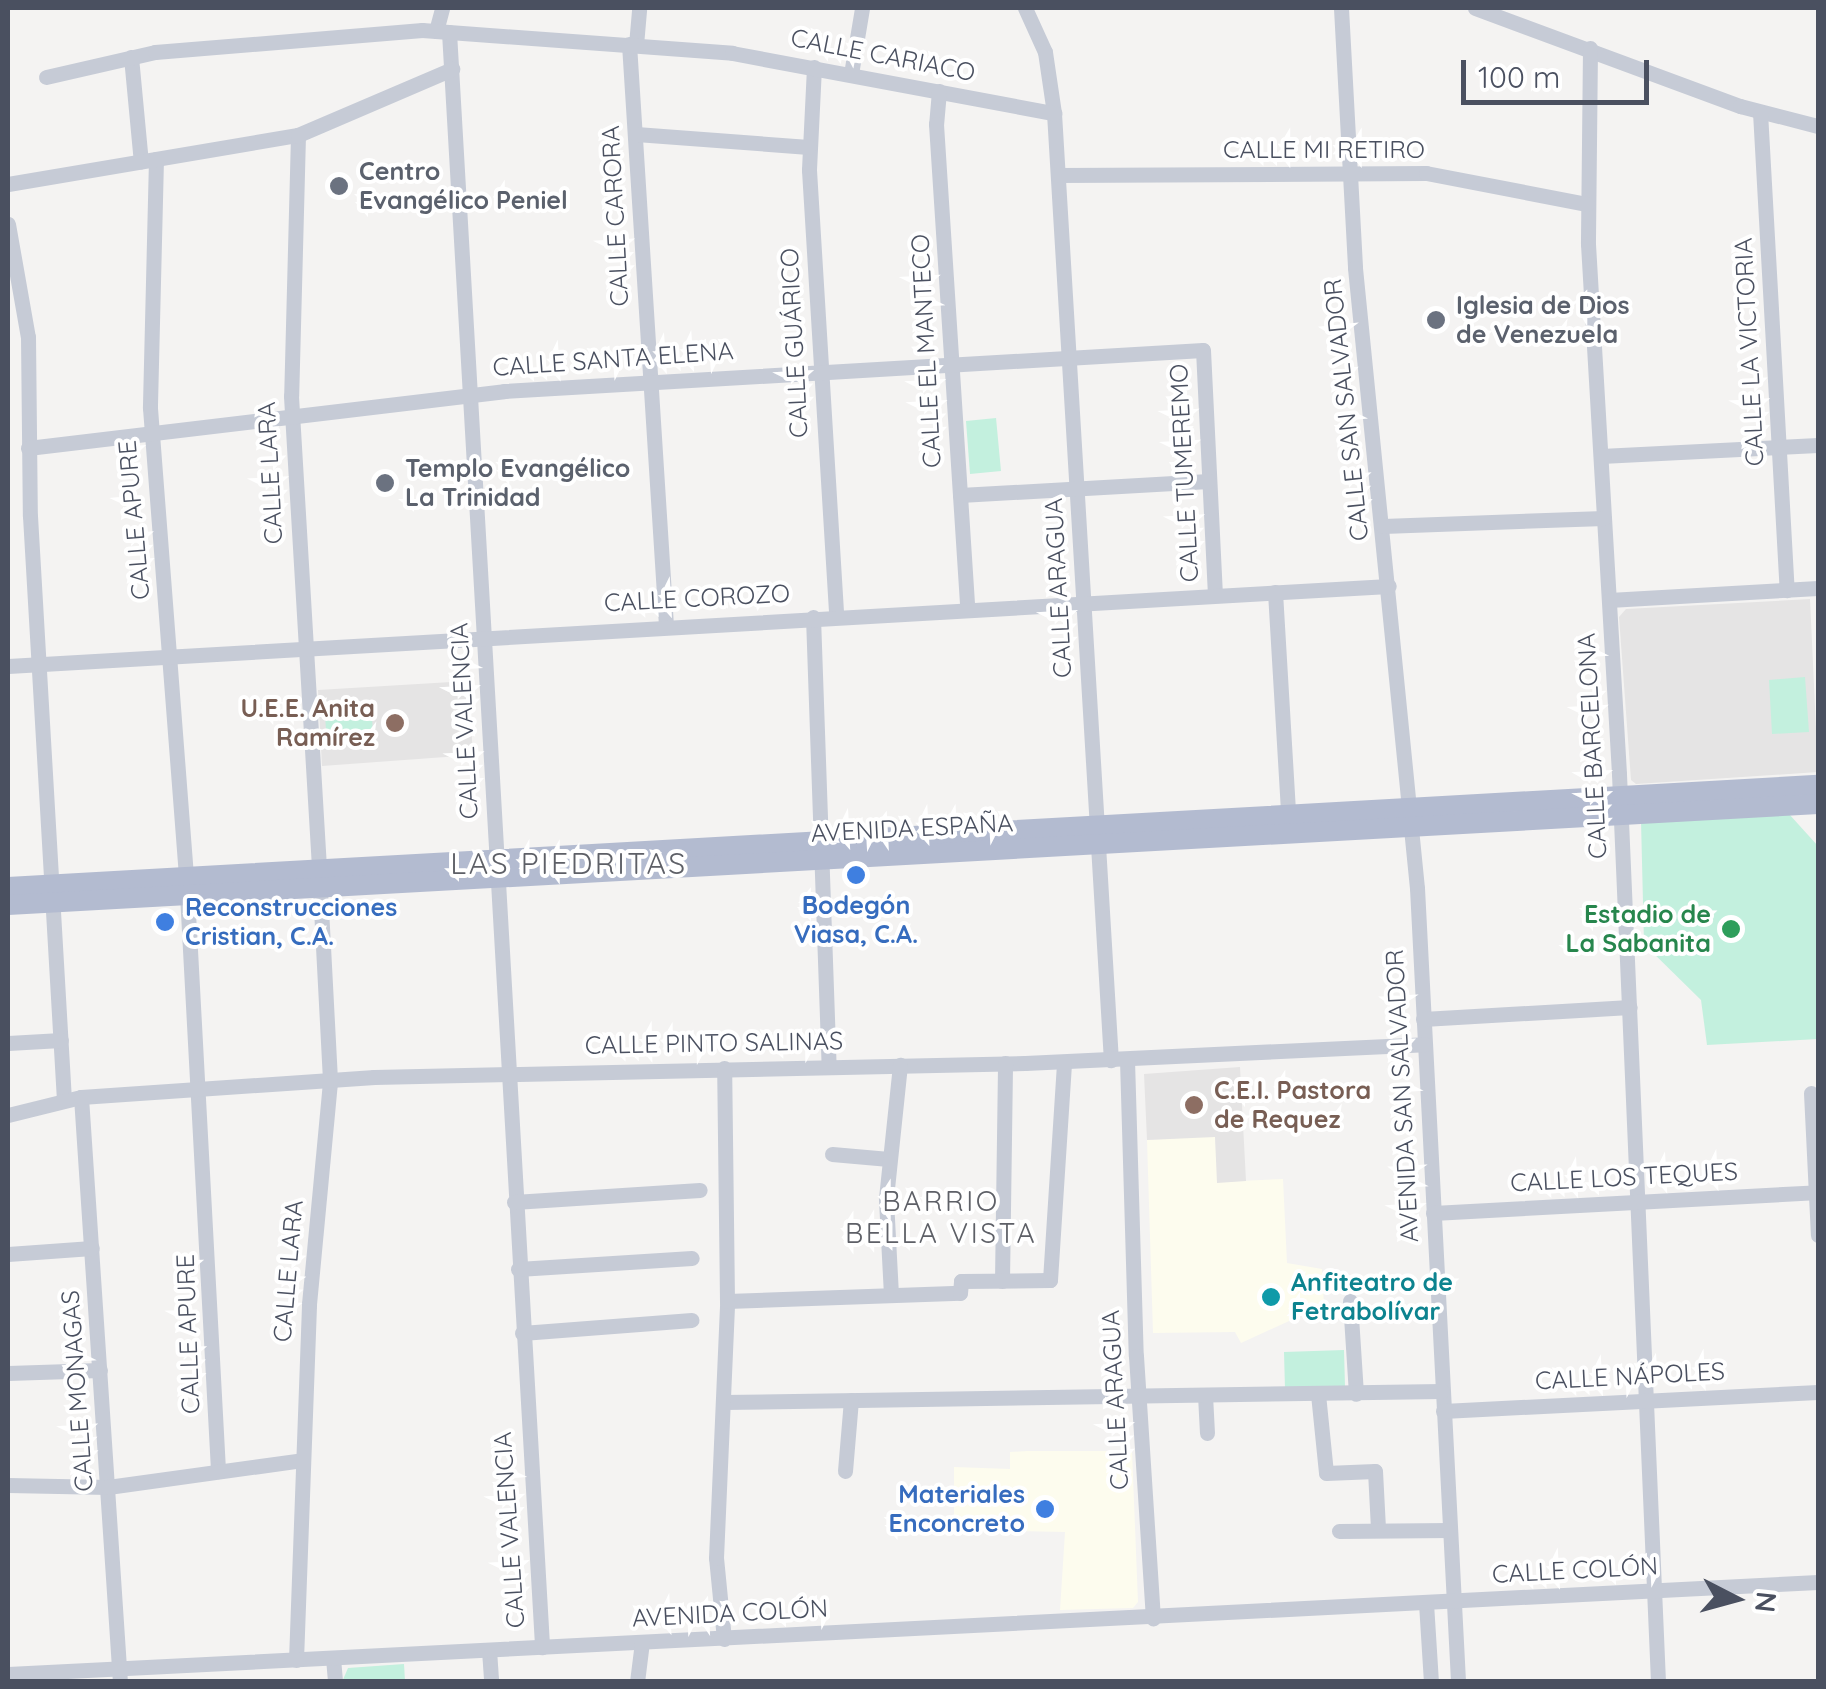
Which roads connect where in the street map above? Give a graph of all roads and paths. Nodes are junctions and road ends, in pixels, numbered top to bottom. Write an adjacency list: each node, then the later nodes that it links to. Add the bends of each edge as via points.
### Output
1 (442, 8): 7 (street, CALLE VALENCIA)
2 (639, 8): 8 (street, CALLE CARORA)
3 (862, 8): 13 (street)
4 (1025, 8): 17 (street, CALLE ARAGUA, via 1045,52)
5 (1341, 8): 23 (street, CALLE SAN SALVADOR)
6 (1475, 8): 9 (street)
7 (443, 32): 8 (street, CALLE CARIACO); 10 (street, CALLE CARIACO, via 376,31); 12 (street, CALLE VALENCIA)
8 (632, 45): 11 (street, CALLE CARIACO, via 732,52); 19 (street, CALLE CARORA)
9 (1590, 48): 16 (street); 26 (street, CALLE BARCELONA)
10 (132, 56): 14 (street, CALLE CARIACO); 22 (street, CALLE APURE)
11 (814, 67): 13 (street, CALLE CARIACO); 21 (street, CALLE GUÁRICO)
12 (452, 69): 20 (street); 33 (street, CALLE VALENCIA)
13 (851, 74): 15 (street, CALLE CARIACO)
14 (46, 77)
15 (939, 91): 17 (street, CALLE CARIACO); 30 (street, CALLE EL MANTECO)
16 (1760, 112): 18 (street); 38 (street, CALLE LA VICTORIA)
17 (1054, 113): 24 (street, CALLE ARAGUA)
18 (1818, 126)
19 (636, 134): 21 (street); 32 (street, CALLE CARORA)
20 (298, 135): 22 (street); 34 (street, CALLE LARA)
21 (809, 147): 31 (street, CALLE GUÁRICO)
22 (148, 160): 25 (street); 35 (street, CALLE APURE)
23 (1348, 172): 24 (street, CALLE MI RETIRO); 26 (street, CALLE MI RETIRO, via 1449,175); 44 (street, CALLE SAN SALVADOR)
24 (1058, 174): 29 (street, CALLE ARAGUA)
25 (8, 184)
26 (1587, 204): 39 (street, CALLE BARCELONA)
27 (8, 224): 37 (street, CALLE MONAGAS, via 28,338)
28 (1203, 350): 29 (street, CALLE SANTA ELENA); 40 (street, CALLE TUMEREMO)
29 (1070, 358): 30 (street, CALLE SANTA ELENA); 41 (street, CALLE ARAGUA)
30 (951, 364): 31 (street, CALLE SANTA ELENA); 42 (street, CALLE EL MANTECO)
31 (820, 370): 32 (street, CALLE SANTA ELENA); 53 (street, CALLE GUÁRICO)
32 (649, 381): 33 (street, CALLE SANTA ELENA); 55 (street, CALLE CARORA)
33 (471, 394): 34 (street, CALLE SANTA ELENA); 56 (street, CALLE VALENCIA)
34 (292, 415): 35 (street, CALLE SANTA ELENA); 57 (street, CALLE LARA)
35 (151, 435): 37 (street, CALLE SANTA ELENA); 58 (street, CALLE APURE)
36 (1818, 446): 38 (street)
37 (28, 448): 59 (street, CALLE MONAGAS)
38 (1780, 448): 39 (street); 47 (street, CALLE LA VICTORIA)
39 (1601, 456): 43 (street, CALLE BARCELONA)
40 (1209, 480): 41 (street); 49 (street, CALLE TUMEREMO)
41 (1078, 488): 42 (street); 51 (street, CALLE ARAGUA)
42 (960, 495): 52 (street, CALLE EL MANTECO)
43 (1604, 518): 44 (street); 50 (street, CALLE BARCELONA)
44 (1383, 526): 45 (street, CALLE SAN SALVADOR)
45 (1390, 586): 48 (street, CALLE COROZO); 65 (street, CALLE SAN SALVADOR)
46 (1818, 588): 47 (street)
47 (1787, 590): 50 (street)
48 (1275, 592): 49 (street, CALLE COROZO); 64 (street)
49 (1215, 594): 51 (street, CALLE COROZO)
50 (1609, 600): 63 (street, CALLE BARCELONA)
51 (1084, 602): 52 (street, CALLE COROZO); 66 (street, CALLE ARAGUA)
52 (968, 609): 53 (street, CALLE COROZO)
53 (836, 616): 54 (street, CALLE COROZO)
54 (813, 617): 55 (street, CALLE COROZO); 67 (street)
55 (666, 625): 56 (street, CALLE COROZO)
56 (484, 636): 57 (street, CALLE COROZO); 68 (street, CALLE VALENCIA)
57 (304, 646): 58 (street, CALLE COROZO); 69 (street, CALLE LARA)
58 (171, 656): 59 (street, CALLE COROZO); 70 (street, CALLE APURE)
59 (38, 663): 60 (street, CALLE COROZO); 72 (street, CALLE MONAGAS)
60 (8, 666)
61 (1818, 785): 63 (main road, AVENIDA ESPAÑA)
62 (1818, 804): 63 (main road, AVENIDA ESPAÑA)
63 (1620, 805): 65 (main road, AVENIDA ESPAÑA); 74 (street, CALLE BARCELONA)
64 (1288, 814): 65 (main road, AVENIDA ESPAÑA); 66 (main road, AVENIDA ESPAÑA)
65 (1412, 816): 66 (main road, AVENIDA ESPAÑA); 75 (street, AVENIDA SAN SALVADOR)
66 (1097, 834): 67 (main road, AVENIDA ESPAÑA); 79 (street, CALLE ARAGUA)
67 (824, 849): 68 (main road, AVENIDA ESPAÑA); 83 (street)
68 (498, 867): 69 (main road, AVENIDA ESPAÑA); 85 (street, CALLE VALENCIA)
69 (319, 878): 70 (main road, AVENIDA ESPAÑA); 86 (street, CALLE LARA)
70 (186, 885): 72 (main road, AVENIDA ESPAÑA); 87 (street, CALLE APURE)
71 (8, 887): 72 (main road, AVENIDA ESPAÑA)
72 (52, 893): 73 (main road, AVENIDA ESPAÑA); 76 (street, CALLE MONAGAS)
73 (8, 906)
74 (1630, 1007): 75 (street); 96 (street, CALLE BARCELONA)
75 (1423, 1019): 78 (street, AVENIDA SAN SALVADOR)
76 (61, 1040): 77 (street); 89 (street, CALLE MONAGAS)
77 (8, 1043)
78 (1424, 1044): 79 (street, CALLE PINTO SALINAS); 97 (street, AVENIDA SAN SALVADOR)
79 (1119, 1060): 80 (street, CALLE PINTO SALINAS); 116 (street, CALLE ARAGUA)
80 (1064, 1062): 81 (street, CALLE PINTO SALINAS); 103 (street, via 1050,1280)
81 (1005, 1064): 82 (street, CALLE PINTO SALINAS); 103 (street)
82 (900, 1065): 83 (street, CALLE PINTO SALINAS); 92 (street)
83 (830, 1066): 84 (street, CALLE PINTO SALINAS)
84 (724, 1068): 85 (street, CALLE PINTO SALINAS); 105 (street)
85 (507, 1072): 86 (street, CALLE PINTO SALINAS); 95 (street, CALLE VALENCIA)
86 (330, 1080): 87 (street, CALLE PINTO SALINAS); 122 (street, CALLE LARA)
87 (201, 1089): 89 (street, CALLE PINTO SALINAS); 123 (street, CALLE APURE)
88 (1811, 1094): 94 (street)
89 (72, 1099): 90 (street, CALLE PINTO SALINAS); 99 (street, CALLE MONAGAS)
90 (8, 1115)
91 (832, 1154): 92 (street)
92 (889, 1160): 104 (street)
93 (700, 1190): 95 (street)
94 (1817, 1192): 96 (street, CALLE LOS TEQUES); 98 (street)
95 (514, 1202): 102 (street, CALLE VALENCIA)
96 (1638, 1202): 97 (street, CALLE LOS TEQUES); 118 (street, CALLE BARCELONA)
97 (1432, 1212): 111 (street, AVENIDA SAN SALVADOR)
98 (1818, 1235)
99 (92, 1248): 100 (street); 109 (street, CALLE MONAGAS)
100 (8, 1254)
101 (692, 1258): 102 (street)
102 (518, 1269): 108 (street, CALLE VALENCIA)
103 (1002, 1281): 104 (street, via 961,1282 960,1293)
104 (891, 1295): 105 (street)
105 (727, 1300): 119 (street)
106 (1350, 1301): 114 (street)
107 (692, 1320): 108 (street)
108 (522, 1333): 137 (street, CALLE VALENCIA)
109 (100, 1370): 110 (street); 126 (street, CALLE MONAGAS)
110 (8, 1372)
111 (1442, 1391): 114 (street); 120 (street, AVENIDA SAN SALVADOR)
112 (1818, 1392): 118 (street, CALLE NÁPOLES)
113 (1318, 1394): 114 (street); 115 (street); 127 (street, via 1326,1472 1375,1471)
114 (1356, 1394)
115 (1205, 1395): 116 (street); 121 (street)
116 (1138, 1396): 117 (street); 134 (street, CALLE ARAGUA)
117 (851, 1400): 119 (street); 124 (street)
118 (1646, 1401): 120 (street, CALLE NÁPOLES); 131 (street, CALLE BARCELONA)
119 (724, 1402): 135 (street, via 716,1558)
120 (1443, 1411): 129 (street, AVENIDA SAN SALVADOR)
121 (1207, 1433)
122 (302, 1460): 123 (street); 140 (street, CALLE LARA)
123 (218, 1472): 126 (street)
124 (845, 1472)
125 (8, 1486): 126 (street)
126 (108, 1487): 142 (street, CALLE MONAGAS)
127 (1378, 1529): 128 (street); 129 (street)
128 (1339, 1530)
129 (1450, 1530): 132 (street, AVENIDA SAN SALVADOR)
130 (1818, 1582): 131 (street, CALLE COLÓN)
131 (1654, 1590): 132 (street, CALLE COLÓN); 148 (street, CALLE BARCELONA)
132 (1454, 1601): 133 (street, AVENIDA COLÓN); 147 (street, AVENIDA SAN SALVADOR)
133 (1426, 1603): 134 (street, AVENIDA COLÓN); 146 (street)
134 (1153, 1618): 135 (street, AVENIDA COLÓN)
135 (724, 1638): 136 (street, AVENIDA COLÓN)
136 (642, 1642): 137 (street, AVENIDA COLÓN); 145 (street)
137 (542, 1647): 138 (street, AVENIDA COLÓN)
138 (490, 1650): 139 (street, AVENIDA COLÓN); 144 (street)
139 (334, 1658): 140 (street, AVENIDA COLÓN); 143 (street)
140 (296, 1660): 142 (street, AVENIDA COLÓN)
141 (8, 1674): 142 (street, AVENIDA COLÓN)
142 (120, 1675)
143 (334, 1682)
144 (491, 1682)
145 (637, 1682)
146 (1431, 1682)
147 (1458, 1682)
148 (1658, 1682)

